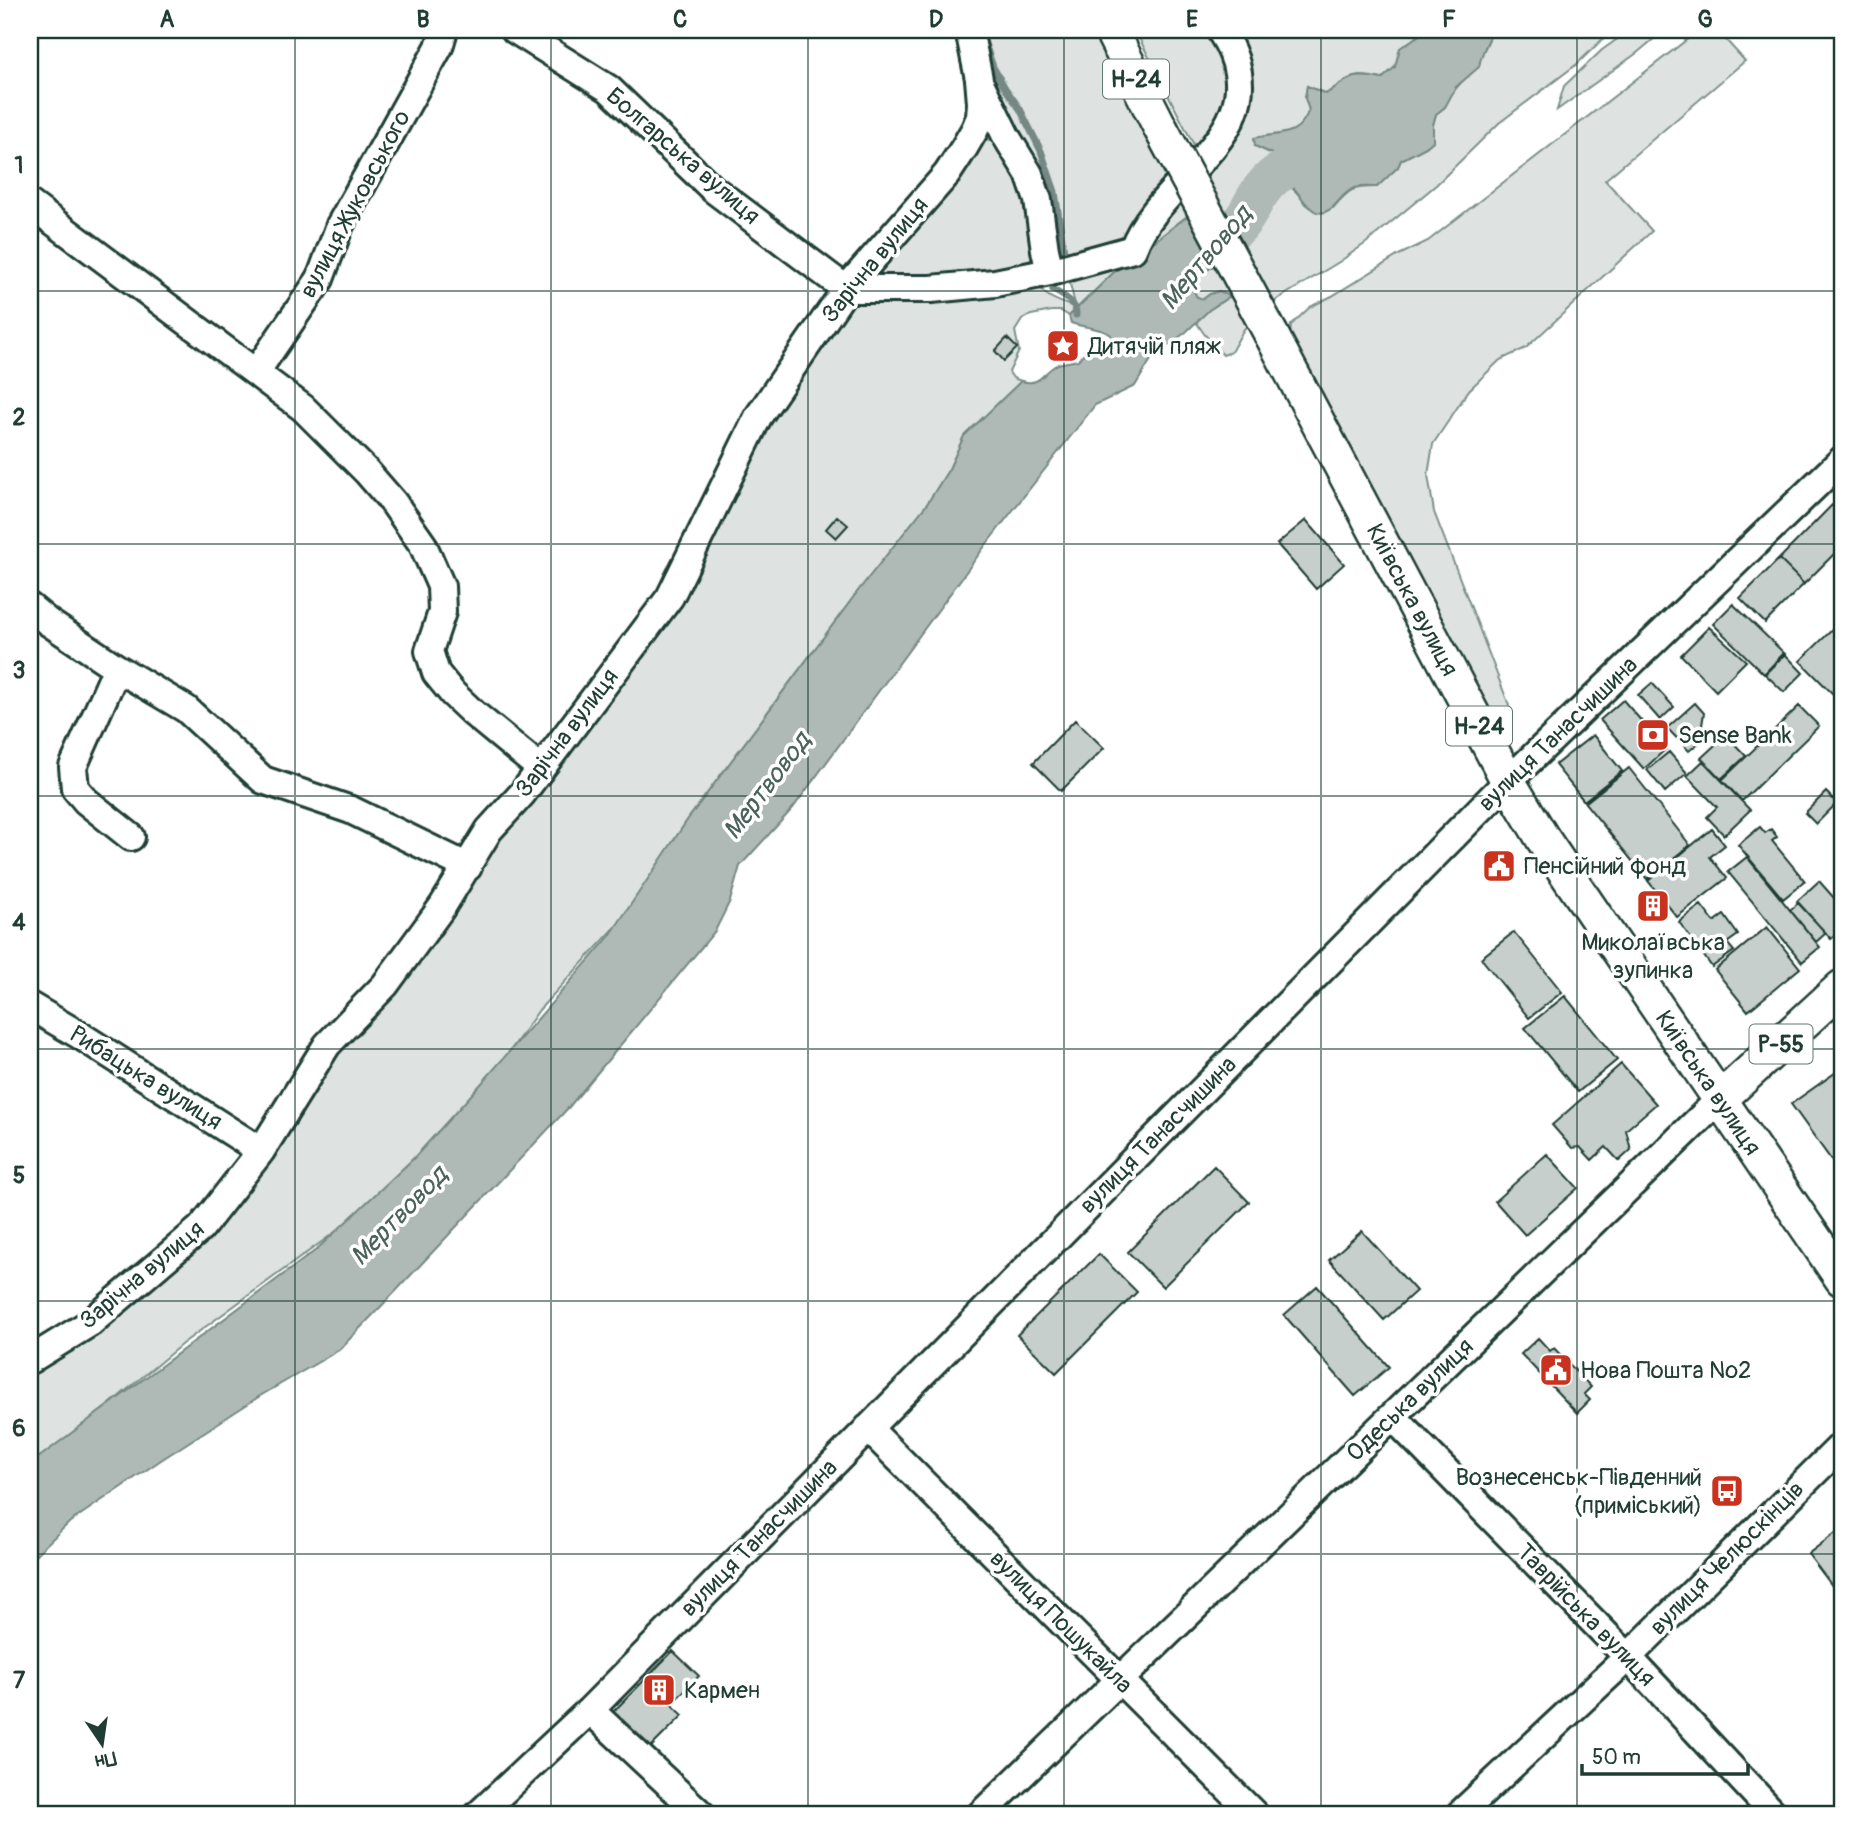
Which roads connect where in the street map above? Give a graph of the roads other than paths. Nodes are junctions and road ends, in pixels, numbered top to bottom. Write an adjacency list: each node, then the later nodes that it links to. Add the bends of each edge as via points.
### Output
1 (444, 30): 10 (street, вулиця Жуковського, via 439,47 340,225 320,279)
2 (515, 30): 9 (street, Болгарська вулиця, via 609,89 713,189)
3 (969, 30): 6 (street, Зарічна вулиця)
4 (1111, 30): 15 (main road, Київська вулиця / Н-24, bridge)
5 (1220, 30): 8 (street, via 1239,71 1237,102 1226,129 1138,233 1132,249)
6 (979, 79): 8 (street, via 1029,174); 9 (street, Зарічна вулиця, via 980,117 964,148 947,174)
7 (30, 204): 10 (street)
8 (1050, 272): 9 (street, via 931,289)
9 (846, 289): 14 (street, Зарічна вулиця, via 758,417 670,597)
10 (256, 372): 14 (street, via 303,408 393,502 422,545 441,586 442,612 429,651 436,673 473,713)
11 (1842, 460): 15 (street, вулиця Танасчишина)
12 (30, 607): 13 (street)
13 (117, 668): 16 (street, via 73,767 75,788); 17 (street, via 186,709 262,780 351,810)
14 (540, 768): 17 (street, Зарічна вулиця, via 489,830)
15 (1508, 781): 20 (main road, Київська вулиця / Н-24); 25 (street, вулиця Танасчишина)
16 (131, 837)
17 (468, 867): 21 (street, Зарічна вулиця, via 385,985 327,1045)
18 (1842, 987): 20 (main road, Одеська вулиця / Р-55)
19 (30, 1006): 21 (street, Рибацька вулиця)
20 (1719, 1100): 22 (main road, Київська вулиця / Н-24); 24 (street, Одеська вулиця)
21 (261, 1152): 23 (street, Зарічна вулиця, via 201,1228 90,1324)
22 (1842, 1279)
23 (30, 1360)
24 (1393, 1417): 27 (street, Таврійська вулиця); 28 (street, Одеська вулиця)
25 (868, 1428): 28 (street, вулиця Пошукайла); 29 (street, вулиця Танасчишина)
26 (1842, 1445): 27 (street, вулиця Челюскінців)
27 (1628, 1657): 34 (street, вулиця Челюскінців); 35 (street, Таврійська вулиця)
28 (1118, 1680): 32 (street, Одеська вулиця); 33 (street, вулиця Пошукайла)
29 (590, 1710): 30 (street, вулиця Танасчишина); 31 (street)
30 (478, 1815)
31 (702, 1815)
32 (980, 1815)
33 (1255, 1815)
34 (1459, 1815)
35 (1775, 1815)

